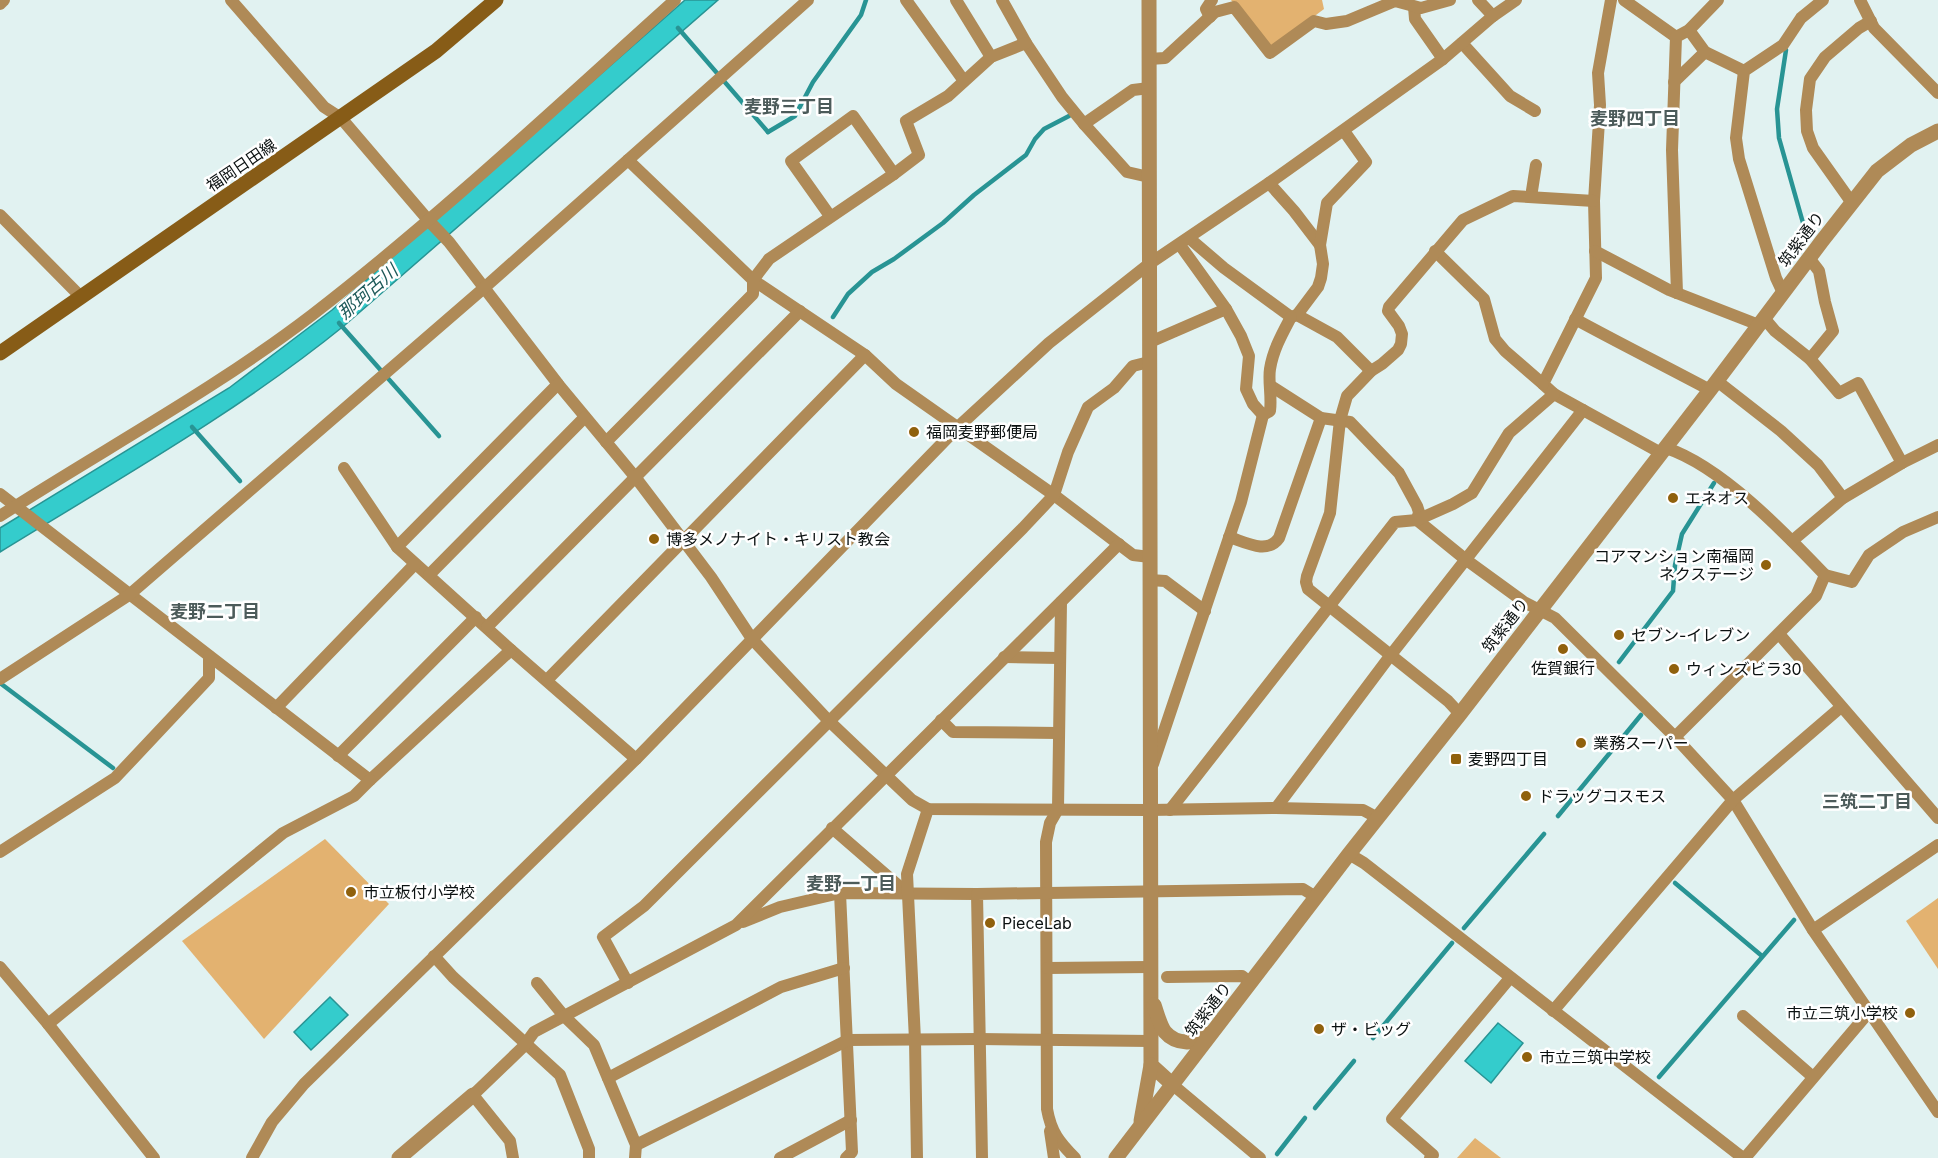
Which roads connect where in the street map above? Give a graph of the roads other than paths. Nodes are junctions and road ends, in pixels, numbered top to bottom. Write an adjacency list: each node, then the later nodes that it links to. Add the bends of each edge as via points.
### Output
1 (4, 0): 20 (street)
2 (231, 0): 39 (street, via 324,107)
3 (496, 0): 39 (main road, 福岡日田線, via 436,51)
4 (675, 0): 53 (street)
5 (808, 0): 43 (street)
6 (906, 0): 34 (street)
7 (956, 0): 30 (street)
8 (1002, 0): 27 (street)
9 (1149, 0): 31 (street)
10 (1212, 0): 23 (street, via 1206,9)
11 (1450, 0): 21 (street)
12 (1478, 0): 22 (street)
13 (1516, 0): 22 (street)
14 (1611, 0): 49 (street, via 1598,73)
15 (1624, 0): 26 (street)
16 (1718, 0): 25 (street)
17 (1823, 0): 33 (street, via 1801,18 1783,45)
18 (1860, 0): 19 (street); 24 (street)
19 (1866, 0)
20 (0, 4)
21 (1414, 8): 23 (street, via 1395,1 1347,21 1314,21 1270,53 1234,7); 32 (street, via 1415,19)
22 (1493, 16): 28 (street)
23 (1210, 17): 31 (street, via 1165,58)
24 (1871, 21): 37 (street); 50 (street, via 1825,57 1810,79 1806,110 1813,148)
25 (1689, 30): 26 (street); 29 (street)
26 (1676, 37): 35 (street)
27 (1026, 43): 30 (street); 40 (street)
28 (1462, 43): 32 (street); 38 (street, via 1510,96)
29 (1705, 52): 33 (street); 35 (street)
30 (991, 57): 34 (street)
31 (1149, 59): 36 (street)
32 (1443, 59): 41 (street)
33 (1744, 71): 63 (street, via 1736,138 1739,159)
34 (964, 81): 45 (street, via 948,96 906,121 919,155)
35 (1674, 82): 62 (street)
36 (1149, 88): 40 (street, via 1133,90); 46 (street)
37 (1938, 93)
38 (1535, 111)
39 (341, 118): 53 (street); 64 (main road, 福岡日田線)
40 (1084, 124): 46 (street, via 1127,172)
41 (1344, 131): 47 (street); 55 (street, via 1366,162 1327,203)
42 (1938, 131): 50 (street, 筑紫通り, via 1894,156)
43 (628, 160): 60 (street); 61 (street)
44 (1536, 165): 48 (street)
45 (894, 174): 52 (street); 52 (street, via 853,116 791,161)
46 (1149, 177): 59 (street)
47 (1269, 183): 54 (street); 55 (street)
48 (1531, 197): 49 (street); 57 (street, via 1514,196 1463,220)
49 (1594, 201): 56 (street)
50 (1852, 203): 58 (street, 筑紫通り)
51 (0, 215): 64 (street)
52 (830, 216): 60 (street, via 769,259)
53 (429, 221): 61 (street); 96 (street, via 312,315 224,378)
54 (1185, 241): 59 (street); 65 (street); 67 (street)
55 (1320, 245): 67 (street, via 1323,264 1318,286)
56 (1595, 251): 62 (street); 68 (street, via 1596,278)
57 (1435, 252): 75 (street, via 1389,307 1402,334 1401,344); 77 (street, via 1484,299 1495,339 1504,351)
58 (1809, 258): 63 (street, 筑紫通り); 73 (street, via 1819,271 1833,331)
59 (1149, 264): 70 (street); 86 (street, via 1049,342)
60 (753, 280): 66 (street); 87 (street, via 753,294)
61 (484, 288): 76 (street); 111 (street)
62 (1677, 293): 69 (street)
63 (1783, 293): 69 (street, 筑紫通り)
64 (81, 297): 71 (main road, 福岡日田線)
65 (1226, 309): 70 (street); 82 (street, via 1249,356 1246,389)
66 (800, 310): 72 (street); 92 (street)
67 (1294, 316): 75 (street, via 1336,337); 79 (street, via 1275,348 1269,371)
68 (1575, 319): 77 (street); 78 (street, via 1641,356)
69 (1761, 322): 73 (street); 78 (street, 筑紫通り)
70 (1150, 342): 74 (street)
71 (0, 353)
72 (865, 356): 86 (street, via 896,384); 101 (street)
73 (1810, 359): 90 (street, via 1839,393 1858,382)
74 (1149, 362): 94 (street, via 1133,366 1114,388 1088,407); 105 (street)
75 (1371, 371): 85 (street, via 1347,396)
76 (558, 384): 83 (street); 104 (street)
77 (1543, 384): 80 (street)
78 (1714, 385): 89 (street, 筑紫通り); 95 (street, via 1781,431 1818,465)
79 (1271, 386): 82 (street, via 1270,411); 84 (street)
80 (1554, 394): 81 (street); 99 (street, via 1509,433 1472,493)
81 (1583, 410): 89 (street); 106 (street)
82 (1263, 415): 100 (street)
83 (585, 417): 87 (street); 108 (street)
84 (1321, 418): 85 (street); 100 (street, via 1275,544 1261,548)
85 (1340, 420): 99 (street, via 1350,422 1399,473 1417,506); 113 (street, via 1330,513 1306,582 1308,589)
86 (958, 428): 94 (street); 119 (street)
87 (606, 442): 92 (street)
88 (1938, 445): 90 (street)
89 (1664, 451): 102 (street, via 1682,453 1720,477); 115 (street, 筑紫通り)
90 (1902, 463): 95 (street)
91 (344, 468): 104 (street)
92 (636, 478): 101 (street); 117 (street)
93 (0, 494): 96 (street)
94 (1054, 495): 103 (street); 130 (street)
95 (1842, 498): 102 (street)
96 (16, 506): 97 (street); 111 (street)
97 (0, 516)
98 (1938, 517): 109 (street, via 1903,532 1869,555 1852,582)
99 (1418, 520): 106 (street); 113 (street, via 1395,522)
100 (1229, 537): 114 (street)
101 (684, 540): 119 (street); 126 (street)
102 (1792, 541): 109 (street)
103 (1119, 544): 105 (street, via 1133,555); 112 (street)
104 (397, 547): 107 (street)
105 (1150, 557): 110 (street)
106 (1465, 559): 115 (street); 122 (street)
107 (415, 564): 108 (street); 128 (street)
108 (429, 575): 116 (street)
109 (1825, 575): 118 (street, via 1816,596)
110 (1150, 580): 114 (street, via 1165,581); 136 (street)
111 (129, 595): 121 (street); 125 (street)
112 (1060, 602): 123 (street); 124 (street)
113 (1329, 607): 122 (street); 144 (street)
114 (1205, 610): 136 (street)
115 (1540, 610): 129 (street, 筑紫通り); 133 (street, via 1555,618)
116 (476, 617): 117 (street); 134 (street)
117 (487, 627): 120 (street)
118 (1779, 634): 127 (street); 133 (street)
119 (752, 639): 130 (street); 135 (street)
120 (511, 650): 126 (street); 138 (street)
121 (209, 656): 128 (street); 149 (street, via 209,678 114,778)
122 (1390, 656): 129 (street); 140 (street)
123 (1004, 657): 124 (street); 131 (street)
124 (1060, 658): 132 (street)
125 (0, 679)
126 (547, 680): 135 (street)
127 (1842, 707): 139 (street); 146 (street)
128 (276, 708): 134 (street)
129 (1460, 714): 145 (street, 筑紫通り)
130 (828, 720): 137 (street); 167 (street, via 644,906 603,937)
131 (941, 720): 132 (street, via 953,732); 137 (street)
132 (1059, 733): 142 (street)
133 (1675, 737): 139 (street)
134 (338, 756): 138 (street)
135 (636, 759): 159 (street)
136 (1149, 774): 143 (street)
137 (885, 776): 141 (street); 147 (street)
138 (369, 780): 174 (street, via 354,796 283,833)
139 (1733, 800): 158 (street); 170 (street)
140 (1276, 808): 144 (street); 145 (street, via 1363,810)
141 (928, 809): 142 (street); 154 (street, via 907,874)
142 (1058, 809): 143 (street); 151 (street, via 1046,842)
143 (1150, 810): 144 (street); 152 (street)
144 (1170, 810)
145 (1378, 818): 150 (street, 筑紫通り)
146 (1938, 818)
147 (832, 828): 154 (street); 157 (street)
148 (1938, 845): 158 (street)
149 (0, 852)
150 (1349, 854): 156 (street, 筑紫通り); 165 (street)
151 (1046, 892): 152 (street); 155 (street); 163 (street)
152 (1150, 892): 156 (street, via 1303,889); 161 (street)
153 (840, 893): 154 (street); 157 (street, via 780,907); 162 (street)
154 (907, 893): 155 (street); 179 (street)
155 (977, 894): 176 (street)
156 (1316, 897): 168 (street, 筑紫通り)
157 (736, 925): 167 (street)
158 (1813, 930): 171 (street)
159 (434, 956): 181 (street); 193 (street, via 304,1084 272,1122)
160 (0, 967): 174 (street)
161 (1150, 967): 163 (street); 169 (street)
162 (844, 968): 178 (street); 184 (street, via 781,987)
163 (1047, 968): 177 (street)
164 (1167, 977): 168 (street, via 1242,976)
165 (1510, 978): 170 (street); 205 (street, via 1392,1119 1433,1155)
166 (537, 983): 172 (street)
167 (628, 983): 172 (street)
168 (1251, 983): 175 (street, 筑紫通り)
169 (1150, 997): 175 (street, via 1165,1032 1180,1041 1203,1039); 180 (street)
170 (1553, 1011): 206 (street)
171 (1869, 1012): 183 (street); 187 (street)
172 (564, 1016): 181 (street, via 534,1032); 184 (street, via 594,1045)
173 (1743, 1016): 183 (street)
174 (48, 1024): 192 (street)
175 (1214, 1029): 185 (street, 筑紫通り)
176 (979, 1039): 177 (street); 179 (street); 200 (street)
177 (1046, 1039): 180 (street); 190 (street)
178 (848, 1040): 179 (street); 188 (street); 191 (street)
179 (915, 1040): 199 (street)
180 (1150, 1041): 182 (street)
181 (526, 1043): 186 (street); 196 (street, via 560,1075)
182 (1151, 1065): 185 (street); 189 (street)
183 (1813, 1077): 206 (street)
184 (608, 1078): 191 (street)
185 (1173, 1085): 189 (street, 筑紫通り); 204 (street)
186 (473, 1095): 194 (street); 195 (street, via 510,1141)
187 (1938, 1112)
188 (851, 1120): 197 (street); 198 (street, via 852,1152)
189 (1141, 1124): 203 (street, 筑紫通り)
190 (1050, 1127): 201 (street); 202 (street)
191 (636, 1152)
192 (154, 1158)
193 (252, 1158)
194 (399, 1158)
195 (513, 1158)
196 (589, 1158)
197 (780, 1158)
198 (846, 1158)
199 (917, 1158)
200 (982, 1158)
201 (1054, 1158)
202 (1075, 1158)
203 (1116, 1158)
204 (1260, 1158)
205 (1430, 1158)
206 (1744, 1158)

